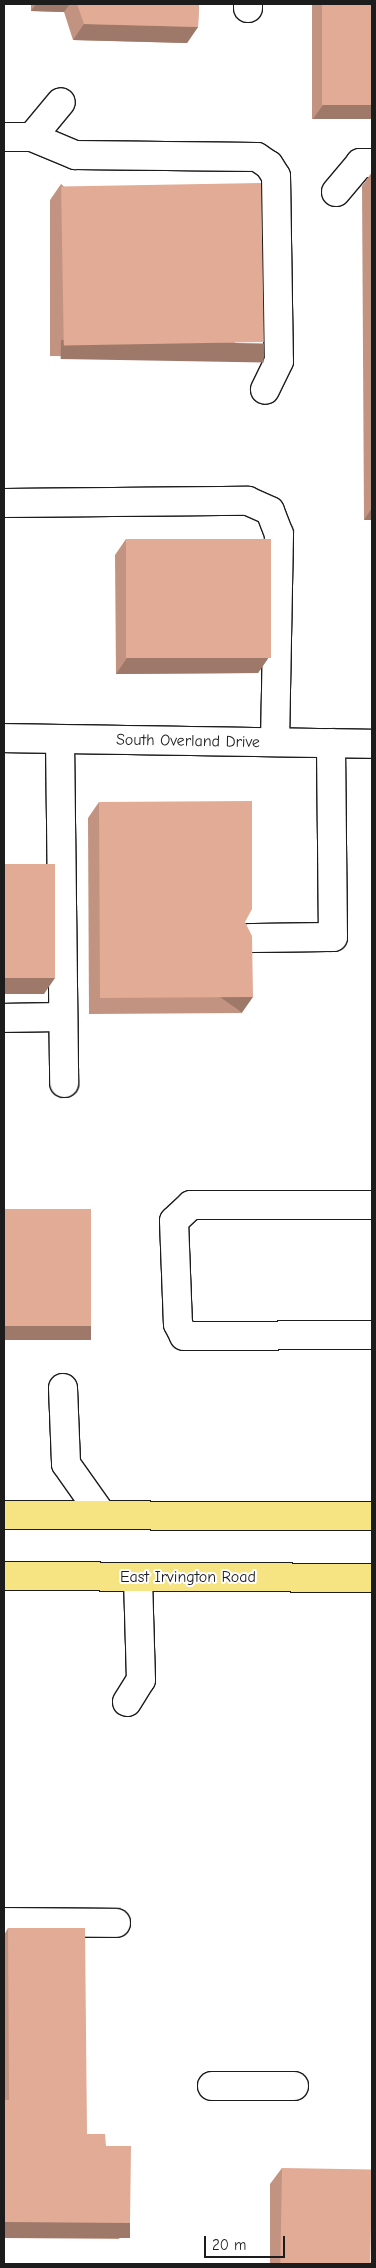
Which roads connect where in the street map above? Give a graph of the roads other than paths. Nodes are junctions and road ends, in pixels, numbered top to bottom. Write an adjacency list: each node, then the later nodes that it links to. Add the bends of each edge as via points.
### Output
1 (61, 102): 2 (street)
2 (32, 137): 3 (street); 6 (street, via 75,155 257,158 269,165 276,176 279,360)
3 (4, 138)
4 (372, 163): 5 (street, via 360,163)
5 (336, 192)
6 (266, 390)
7 (4, 503): 10 (street, via 248,501 270,511 279,534)
8 (4, 738): 9 (street, South Overland Drive)
9 (60, 739): 10 (street, South Overland Drive); 14 (street)
10 (275, 742): 11 (street, South Overland Drive)
11 (331, 743): 12 (street, South Overland Drive); 13 (street, via 333,937)
12 (372, 744)
13 (248, 938)
14 (63, 1017): 15 (street); 16 (street)
15 (4, 1018)
16 (64, 1083)
17 (372, 1205): 18 (street, via 192,1206 174,1221 178,1324 184,1336)
18 (372, 1335)
19 (64, 1388): 21 (street, via 66,1464)
20 (4, 1515): 21 (main road)
21 (102, 1515): 22 (main road)
22 (372, 1516)
23 (4, 1576): 24 (main road, East Irvington Road)
24 (138, 1577): 25 (main road, East Irvington Road); 26 (street, via 141,1680)
25 (372, 1578)
26 (127, 1702)
27 (4, 1922): 28 (street)
28 (116, 1923)
29 (212, 2086): 30 (street)
30 (294, 2086)

